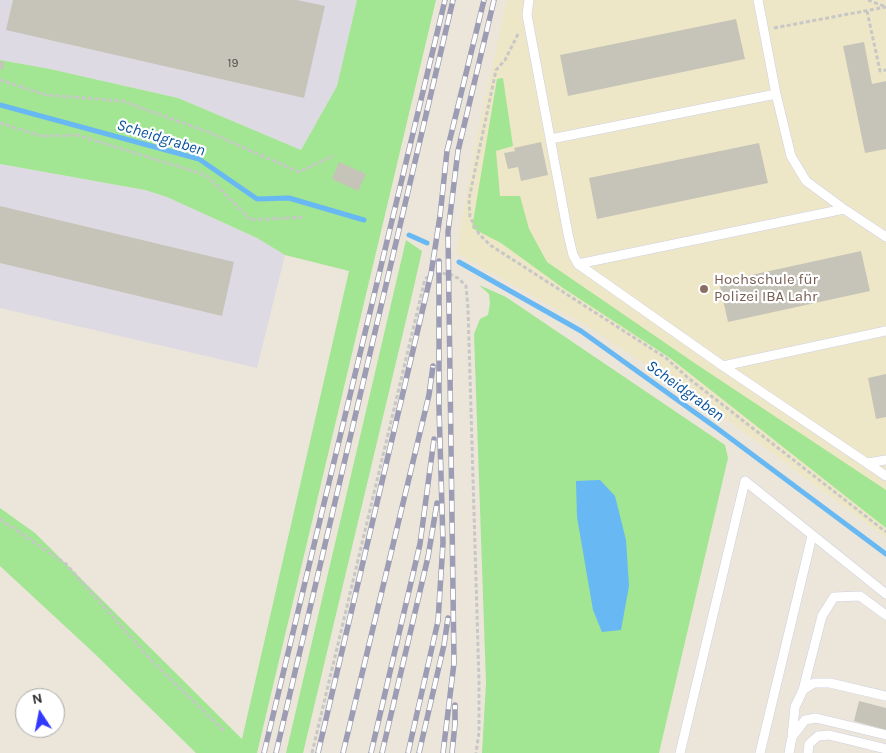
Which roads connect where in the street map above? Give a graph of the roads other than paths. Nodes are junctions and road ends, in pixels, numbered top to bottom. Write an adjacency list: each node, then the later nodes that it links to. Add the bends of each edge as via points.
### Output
1 (530, 0): 4 (lane, via 527,15)
2 (758, 0): 3 (lane)
3 (776, 94): 4 (lane); 5 (lane, via 791,156 806,181)
4 (551, 139): 7 (lane, via 568,234)
5 (844, 209): 6 (lane); 7 (lane)
6 (886, 237)
7 (578, 264): 9 (lane)
8 (886, 331): 9 (lane)
9 (723, 366): 11 (lane)
10 (886, 460): 11 (lane)
11 (867, 464): 12 (lane)
12 (886, 476)
13 (812, 536): 14 (lane); 21 (lane, via 745,480); 22 (lane)
14 (886, 594)
15 (886, 615): 16 (lane, via 860,596 834,597 822,616)
16 (803, 690): 17 (lane, via 814,683 830,682); 19 (lane, via 795,707)
17 (886, 696)
18 (886, 735): 19 (lane, via 816,718 805,720)
19 (792, 737): 23 (lane)
20 (886, 749): 24 (lane, via 829,735 818,736 810,744)
21 (680, 753)
22 (760, 753)
23 (788, 753)
24 (808, 753)

